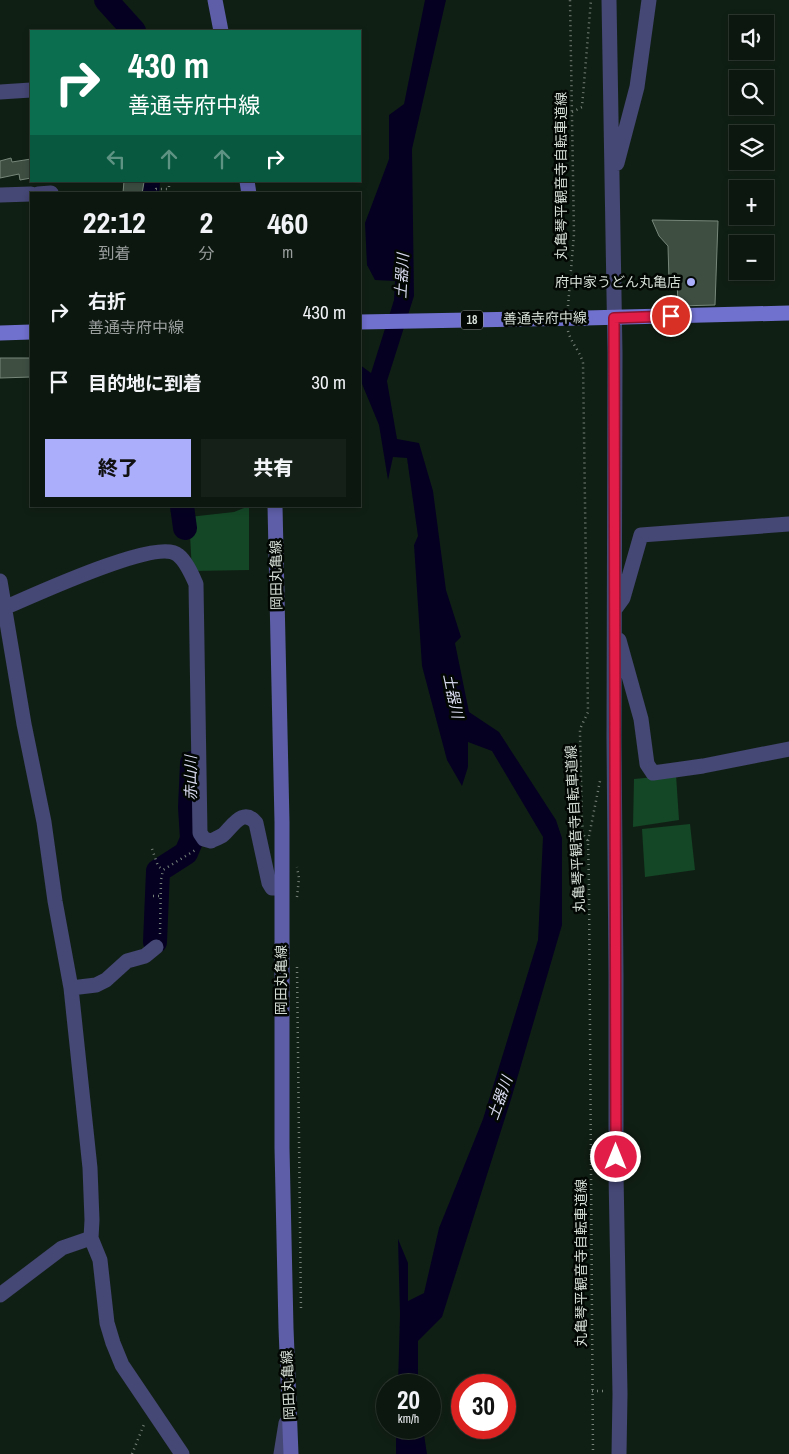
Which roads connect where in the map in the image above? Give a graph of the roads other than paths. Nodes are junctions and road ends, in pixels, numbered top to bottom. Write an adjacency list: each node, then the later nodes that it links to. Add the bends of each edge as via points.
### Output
1 (214, 0): 4 (main road)
2 (609, 0): 7 (street)
3 (649, 0): 7 (street, via 637,87 617,163)
4 (221, 30)
5 (30, 90): 6 (street)
6 (0, 92)
7 (611, 164): 11 (street)
8 (30, 194): 9 (street)
9 (0, 195)
10 (789, 313): 11 (main road, 善通寺府中線 / 18)
11 (614, 318): 12 (main road, 善通寺府中線 / 18, bridge); 19 (street)
12 (361, 322)
13 (30, 332): 14 (main road)
14 (0, 333)
15 (275, 507): 21 (main road, 岡田丸亀線)
16 (789, 524): 19 (street, via 641,535 623,598)
17 (0, 586): 18 (street)
18 (4, 608): 21 (street, via 115,563 159,552 178,554 196,584 200,833 212,841 239,819 252,817 269,883 272,888); 23 (street)
19 (614, 616): 20 (street, via 641,719 647,764 653,773); 30 (street)
20 (789, 749)
21 (281, 888): 26 (main road, 岡田丸亀線, via 282,1148)
22 (156, 947): 23 (street, via 145,956 127,961 106,980)
23 (71, 988): 24 (street, via 90,1168)
24 (91, 1238): 25 (street, via 62,1248); 27 (street, via 100,1260 107,1323 113,1343 122,1364)
25 (0, 1295)
26 (289, 1406): 28 (street); 29 (main road, 岡田丸亀線)
27 (182, 1454)
28 (281, 1454)
29 (291, 1454)
30 (619, 1454)

